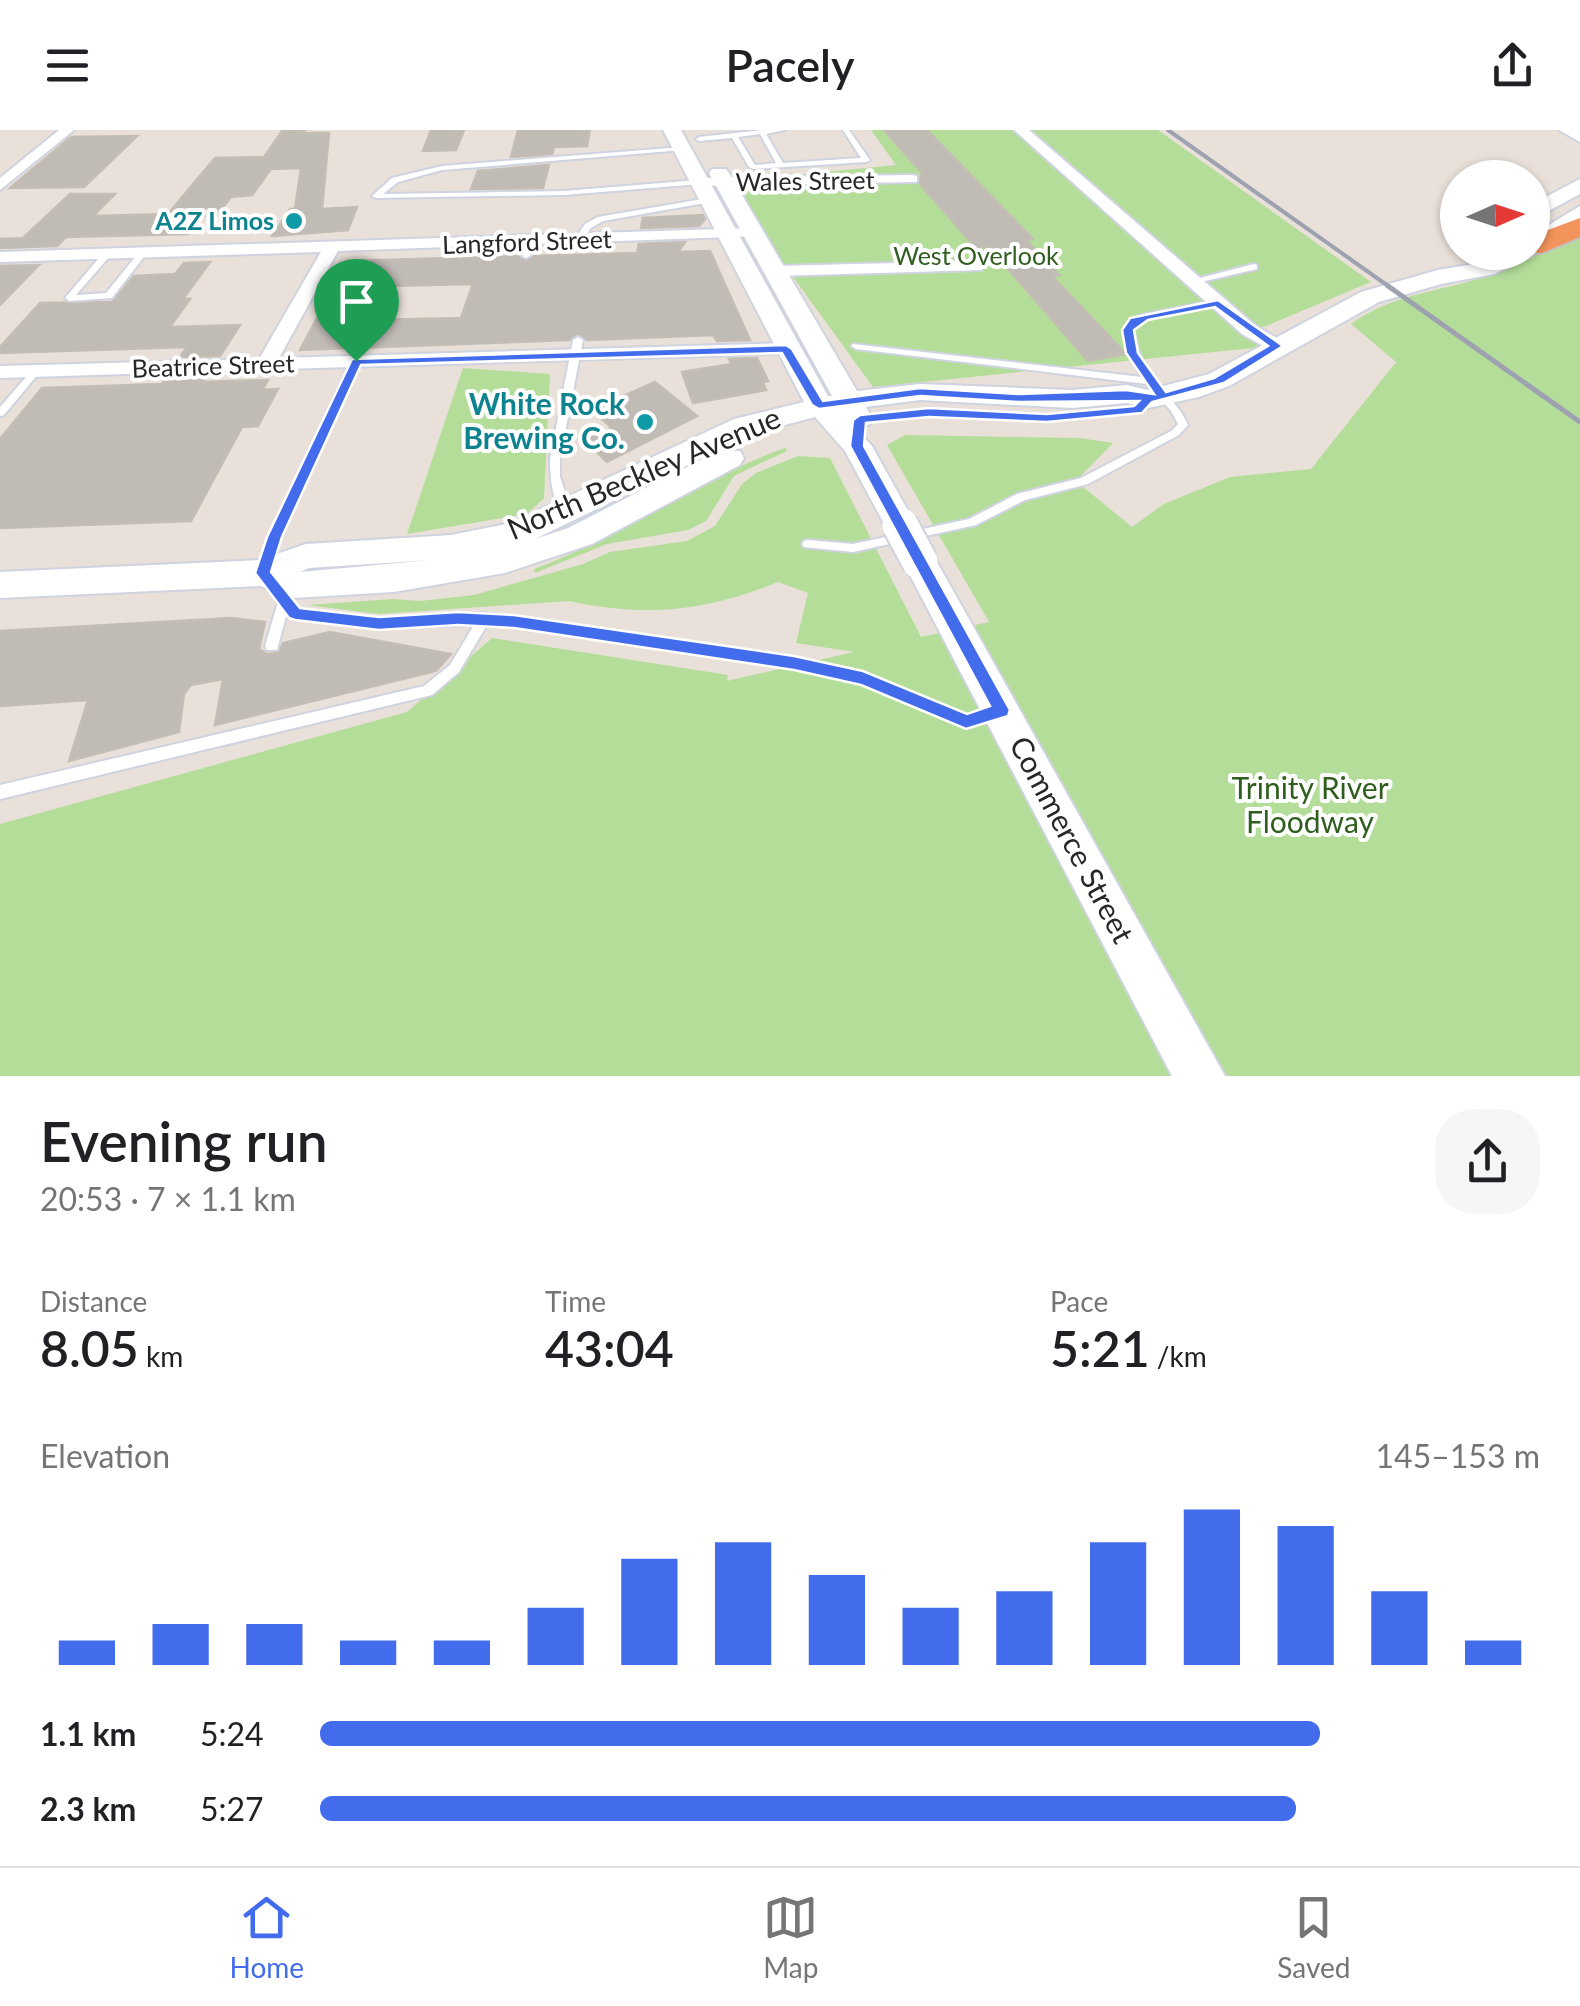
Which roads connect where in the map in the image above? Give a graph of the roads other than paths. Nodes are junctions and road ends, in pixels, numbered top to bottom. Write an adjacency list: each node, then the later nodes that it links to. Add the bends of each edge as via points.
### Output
1 (47, 130): 13 (street)
2 (67, 130): 17 (street)
3 (672, 130): 11 (main road)
4 (782, 130): 8 (lane)
5 (846, 130): 12 (lane, via 866,160)
6 (1020, 130): 37 (street)
7 (1568, 130): 10 (main road)
8 (762, 132): 9 (lane); 12 (lane)
9 (734, 136): 11 (lane); 12 (lane, via 754,167)
10 (1580, 136)
11 (692, 140): 15 (main road); 18 (main road); 18 (lane, via 442,168 395,180 376,196)
12 (780, 165)
13 (0, 170)
14 (912, 179): 15 (street, Wales Street)
15 (724, 182): 18 (street, Wales Street); 22 (main road)
16 (1580, 185): 19 (main road)
17 (0, 186)
18 (703, 191): 24 (main road); 26 (lane, via 601,219)
19 (1550, 203)
20 (1580, 214): 23 (main road)
21 (1580, 227): 25 (highway)
22 (753, 233): 24 (street, Langford Street); 33 (main road)
23 (1550, 234)
24 (726, 236): 26 (street, Langford Street); 42 (main road)
25 (1550, 239)
26 (578, 240): 27 (street, Langford Street, via 528,249)
27 (332, 249): 29 (street, Langford Street); 44 (street)
28 (107, 254): 29 (street, Langford Street); 29 (lane, via 69,298 109,296); 30 (street, Langford Street)
29 (143, 254)
30 (0, 257)
31 (976, 266): 33 (street)
32 (1254, 267): 37 (lane)
33 (775, 270): 49 (main road)
34 (1446, 270): 36 (main road, North Beckley Avenue)
35 (1474, 270): 36 (main road, North Beckley Avenue)
36 (1438, 276): 40 (main road, North Beckley Avenue, via 1370,297)
37 (1192, 281): 38 (street)
38 (1218, 303): 40 (street); 47 (lane, via 1134,321 1128,330 1132,353)
39 (856, 346): 47 (lane)
40 (1277, 346): 47 (main road, North Beckley Avenue, via 1219,380)
41 (577, 347): 42 (street, Beatrice Street); 43 (street, Beatrice Street); 50 (lane, via 554,458)
42 (786, 349): 49 (main road)
43 (356, 361): 44 (street, Beatrice Street); 52 (lane)
44 (266, 364): 45 (street, Beatrice Street)
45 (36, 371): 46 (street, Beatrice Street); 48 (lane)
46 (0, 372)
47 (1153, 392): 49 (main road, North Beckley Avenue, via 1138,410 1093,416 929,412); 51 (lane, via 1183,425 1084,481 1021,497 972,522 852,548)
48 (0, 413)
49 (844, 419): 50 (main road, North Beckley Avenue, via 744,426); 58 (main road, Commerce Street, bridge)
50 (573, 524): 52 (main road, North Beckley Avenue, via 505,561 394,580 293,585)
51 (808, 544)
52 (262, 573): 53 (main road, North Beckley Avenue); 54 (lane)
53 (0, 585)
54 (284, 602): 55 (lane, via 295,614 359,622); 56 (lane)
55 (484, 618): 58 (lane, via 794,663 863,678 966,722); 59 (lane, via 448,680 427,691)
56 (272, 646)
57 (267, 712): 59 (lane)
58 (1007, 722): 61 (main road, Commerce Street)
59 (266, 730): 60 (lane)
60 (0, 792)
61 (1199, 1076)

